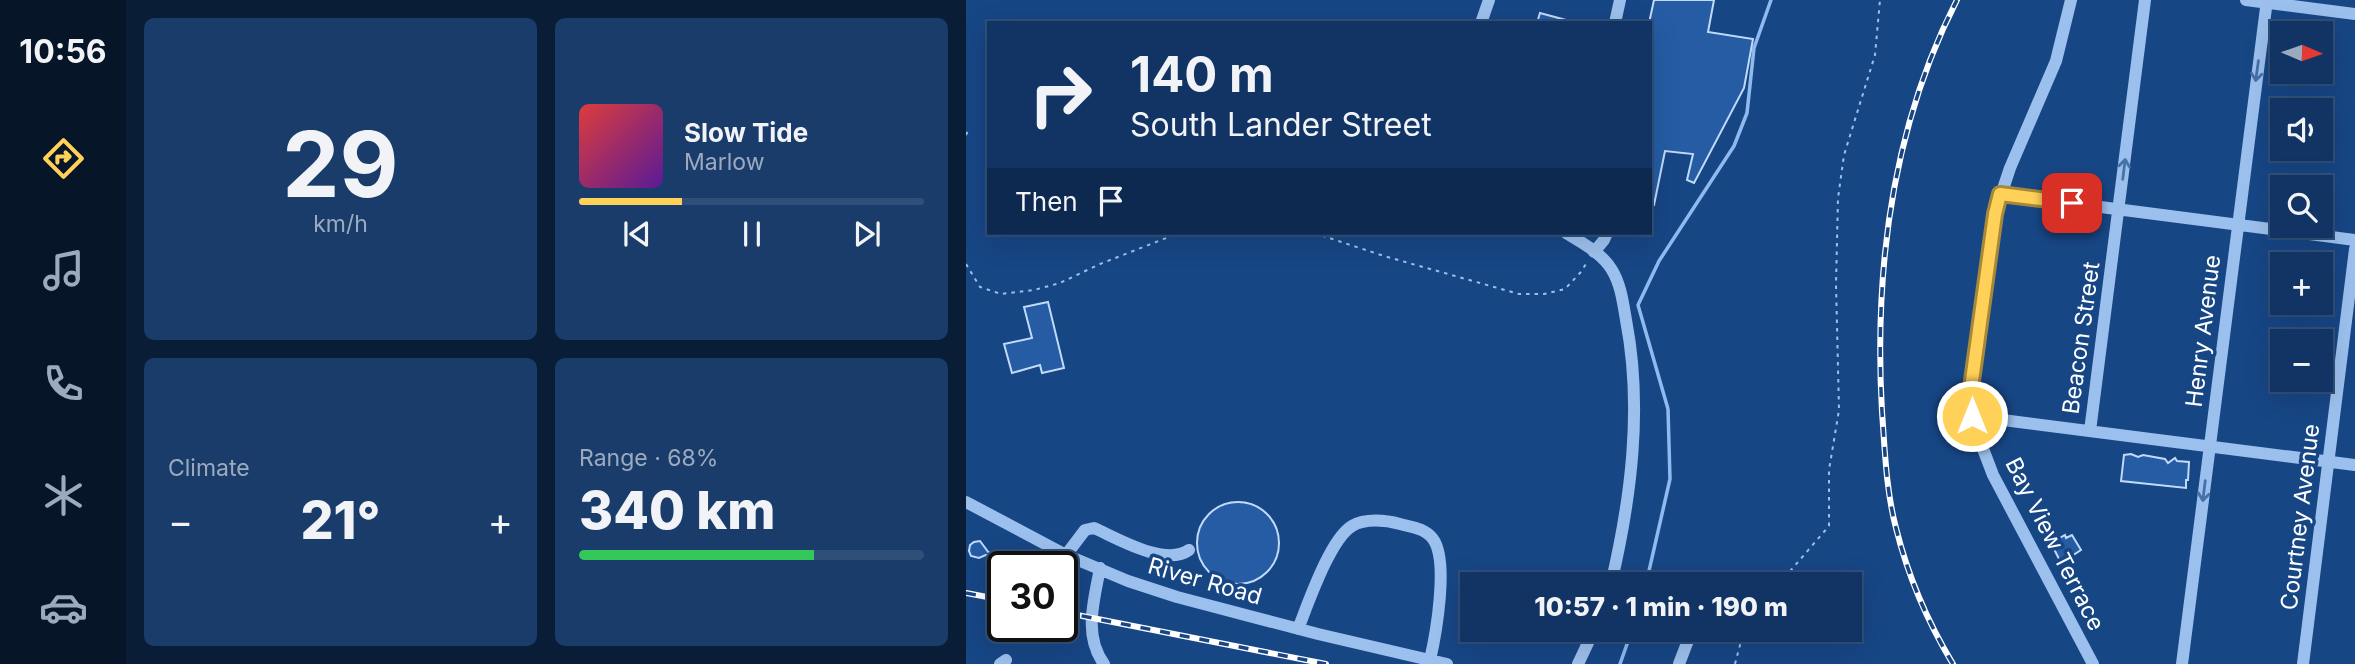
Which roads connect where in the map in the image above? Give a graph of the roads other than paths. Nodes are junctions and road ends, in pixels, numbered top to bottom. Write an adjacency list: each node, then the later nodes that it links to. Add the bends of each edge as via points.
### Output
1 (1489, 0): 9 (street)
2 (1620, 0): 10 (street)
3 (2071, 0): 11 (street, Bay View Terrace, via 2056,61)
4 (2145, 0): 12 (street, Beacon Street, one-way to 4)
5 (2246, 0): 6 (street)
6 (2267, 2): 7 (street); 13 (street, Henry Avenue, one-way to 13)
7 (2331, 5): 8 (street)
8 (2355, 14)
9 (1482, 21)
10 (1615, 21)
11 (2000, 194): 12 (street); 19 (street, Bay View Terrace, via 1972,381)
12 (2119, 210): 13 (street); 20 (street, Beacon Street)
13 (2237, 225): 16 (street); 21 (street, Henry Avenue)
14 (1569, 235): 18 (street)
15 (1606, 235): 18 (street)
16 (2355, 240)
17 (2355, 249): 22 (street, Courtney Avenue)
18 (1594, 252): 30 (street, via 1618,282 1632,375 1630,488)
19 (1972, 416): 20 (street); 38 (street, Bay View Terrace, via 1993,475)
20 (2090, 431): 21 (street)
21 (2210, 447): 22 (street); 39 (street, Henry Avenue, one-way to 39)
22 (2328, 461): 23 (street); 40 (street, Courtney Avenue)
23 (2355, 465)
24 (966, 502): 26 (street, River Road)
25 (1189, 550): 27 (street, via 1158,555 1094,528 1085,530)
26 (1058, 551)
27 (1069, 551)
28 (1078, 560): 29 (street, River Road)
29 (1100, 568): 31 (street, River Road, via 1177,597); 35 (street, via 1091,630)
30 (1613, 572)
31 (1298, 629): 34 (street, River Road); 34 (street, via 1336,542 1352,526 1394,522 1424,530 1434,540 1440,609)
32 (1588, 642): 36 (street)
33 (1687, 642): 37 (street)
34 (1438, 663)
35 (1104, 664)
36 (1578, 664)
37 (1679, 664)
38 (2093, 664)
39 (2182, 664)
40 (2303, 664)

